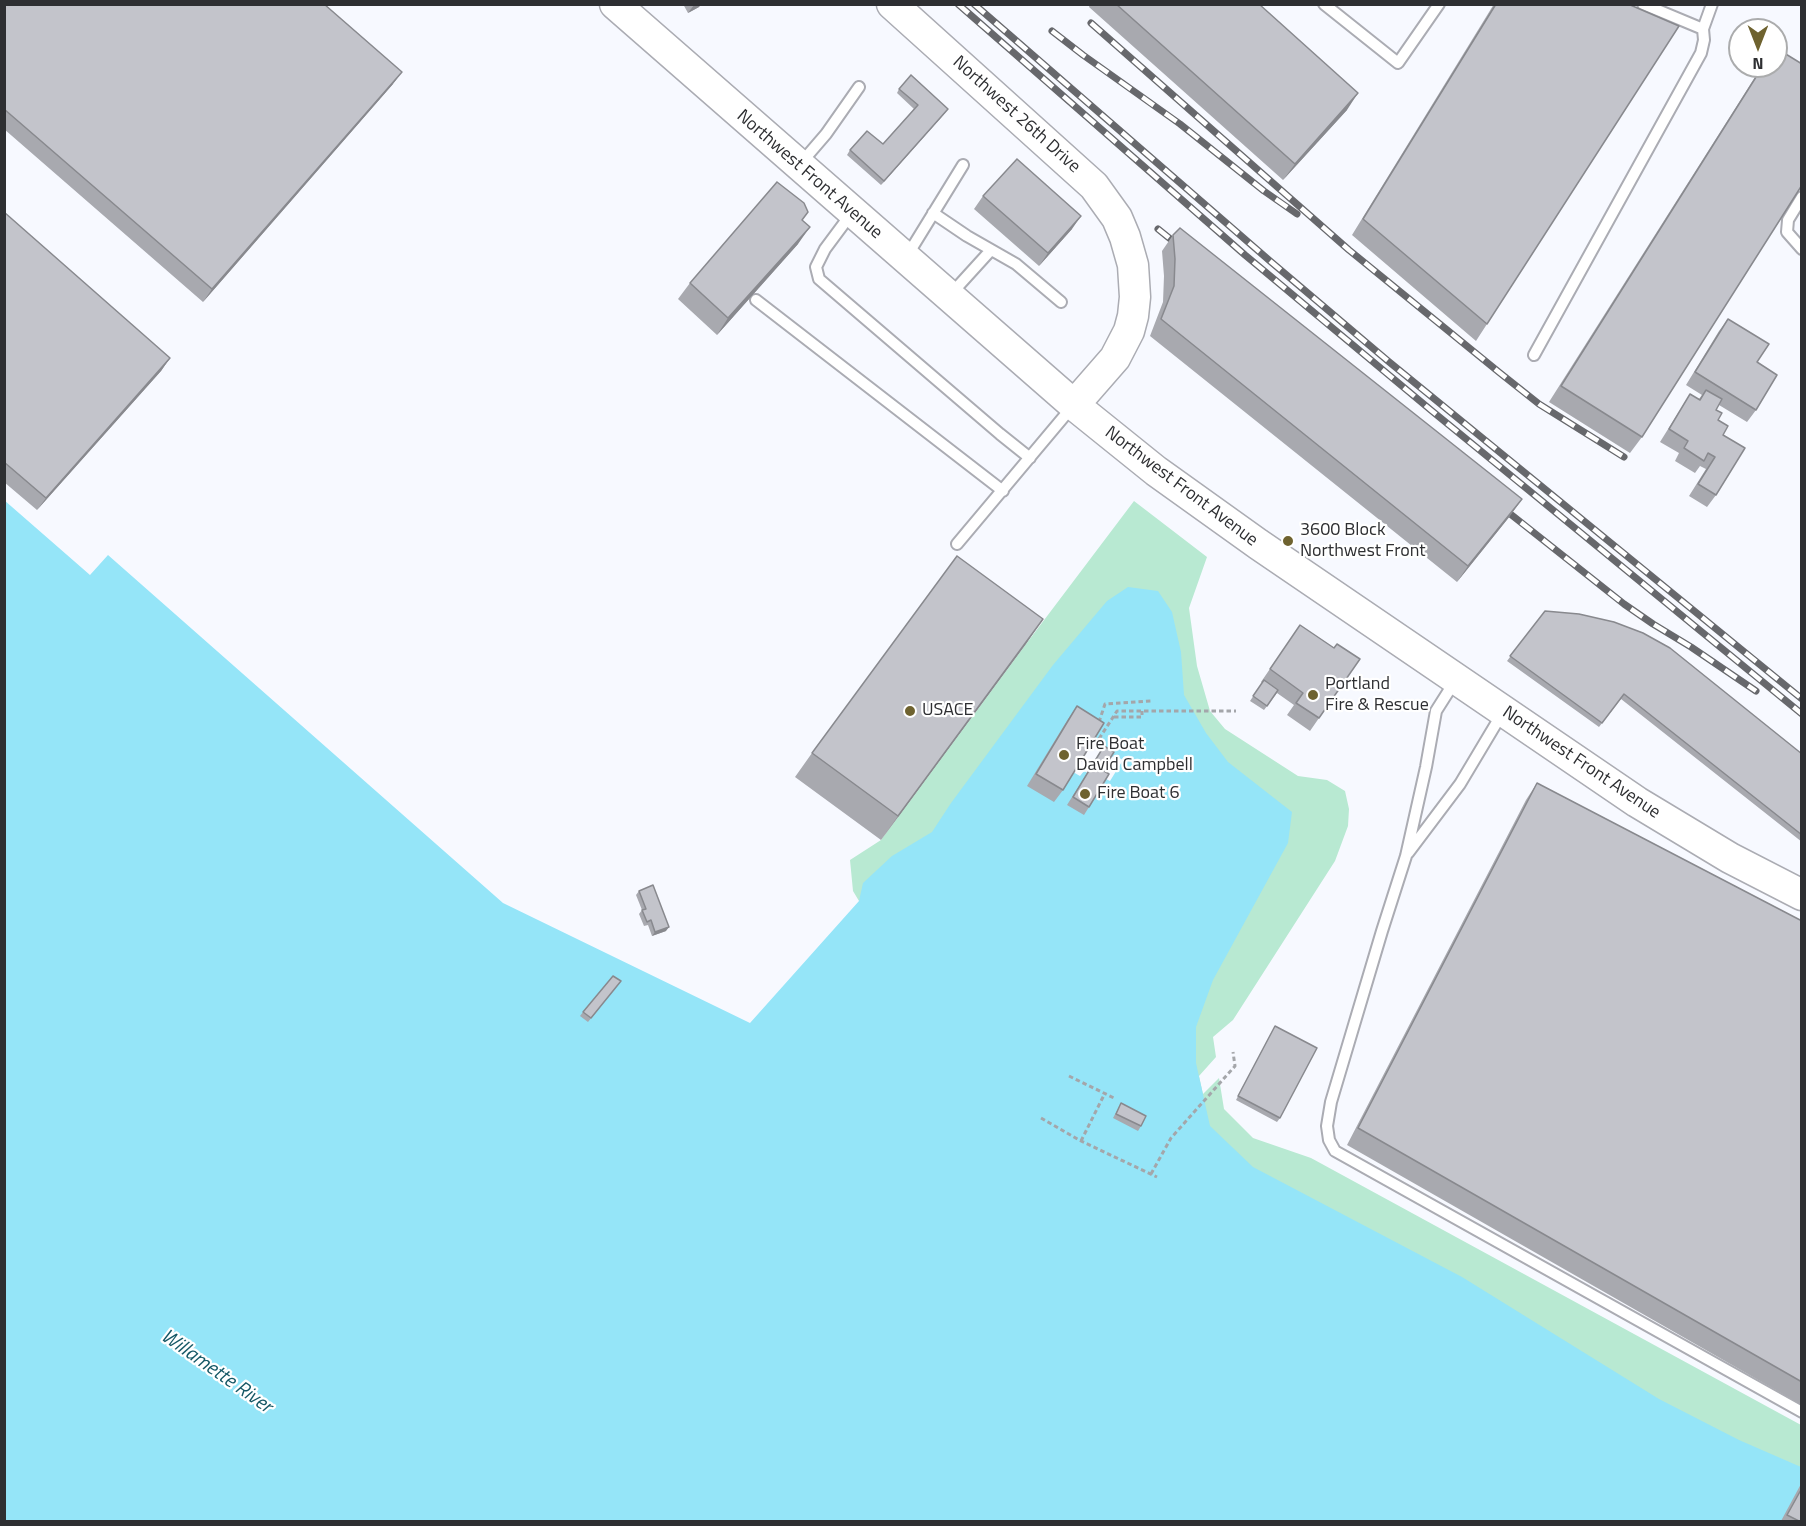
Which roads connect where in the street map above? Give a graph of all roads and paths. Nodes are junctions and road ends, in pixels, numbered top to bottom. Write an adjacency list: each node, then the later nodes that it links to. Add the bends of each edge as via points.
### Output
1 (615, 4): 9 (main road, Northwest Front Avenue)
2 (892, 4): 21 (main road, Northwest 26th Drive, via 1094,186 1117,218 1133,265 1133,316 1115,358)
3 (1324, 4): 4 (lane, via 1398,63)
4 (1439, 4)
5 (1643, 4): 7 (lane)
6 (1712, 4): 7 (lane)
7 (1703, 29): 20 (lane, via 1701,53)
8 (860, 87): 9 (lane)
9 (798, 165): 12 (main road, Northwest Front Avenue)
10 (963, 165): 13 (lane)
11 (1802, 197): 14 (lane, via 1788,220 1787,232)
12 (852, 213): 16 (main road, Northwest Front Avenue); 22 (lane, via 820,258 816,267 819,279)
13 (933, 213): 15 (lane); 16 (lane)
14 (1802, 249)
15 (991, 250): 17 (lane); 19 (lane, via 1016,264)
16 (906, 259): 17 (main road, Northwest Front Avenue)
17 (949, 296): 21 (main road, Northwest Front Avenue)
18 (756, 300): 23 (lane)
19 (1061, 302)
20 (1534, 355)
21 (1074, 405): 22 (lane); 25 (main road, Northwest Front Avenue, via 1230,524)
22 (1030, 458): 23 (lane)
23 (1003, 490): 24 (lane)
24 (957, 544)
25 (1457, 679): 29 (main road, Northwest Front Avenue); 33 (lane, via 1436,711)
26 (1151, 701): 31 (path, via 1105,704)
27 (1142, 711): 28 (path); 30 (path, via 1117,711); 30 (path, via 1142,717)
28 (1236, 711)
29 (1504, 711): 33 (lane, via 1460,784); 34 (main road, Northwest Front Avenue, via 1674,825)
30 (1114, 717): 32 (path)
31 (1098, 724)
32 (1095, 746)
33 (1406, 855): 43 (lane, via 1331,1102 1327,1126 1335,1151)
34 (1802, 896)
35 (1233, 1052): 41 (path, via 1235,1066 1171,1138)
36 (1069, 1076): 37 (path)
37 (1105, 1094): 38 (path); 40 (path)
38 (1116, 1099)
39 (1041, 1118): 40 (path)
40 (1081, 1141): 41 (path)
41 (1151, 1174): 42 (path)
42 (1156, 1177)
43 (1802, 1412)

